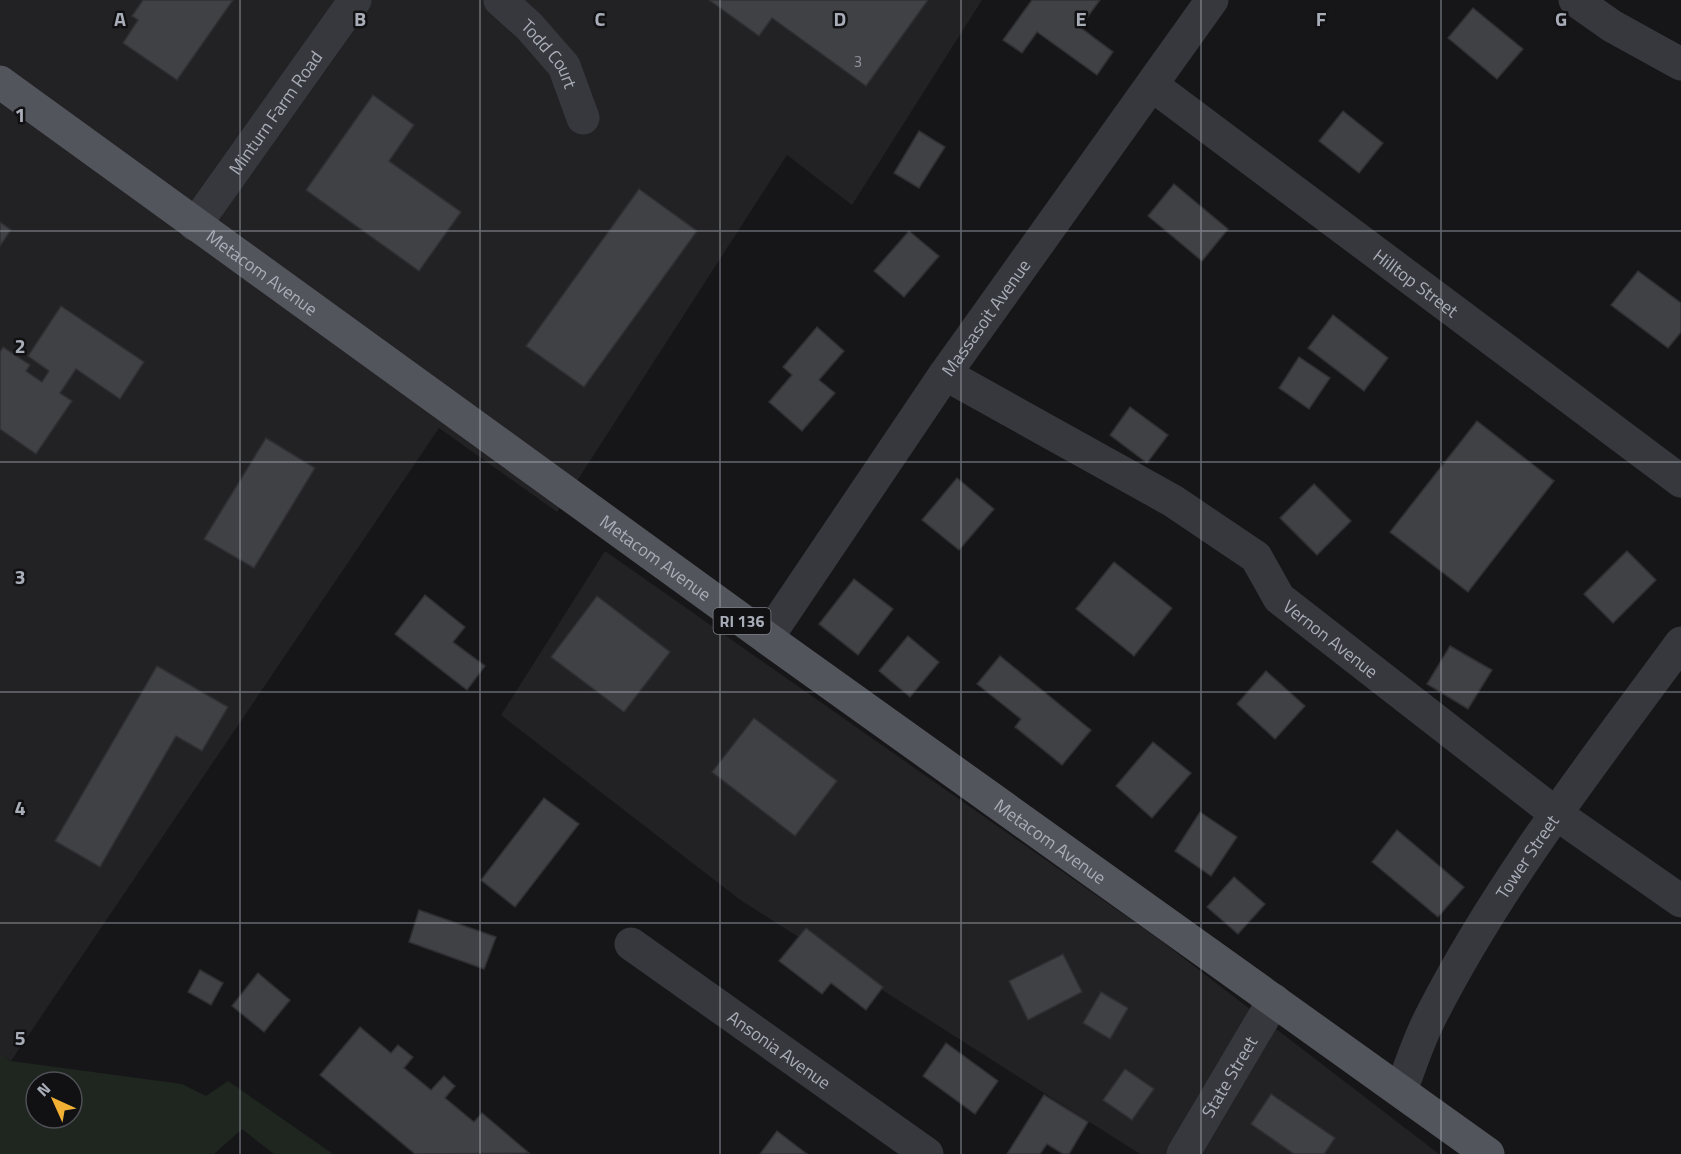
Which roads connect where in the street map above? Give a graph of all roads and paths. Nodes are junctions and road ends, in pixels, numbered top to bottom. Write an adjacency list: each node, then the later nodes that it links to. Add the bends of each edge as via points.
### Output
1 (355, 0): 9 (street, Minturn Farm Road)
2 (500, 0): 8 (street, Todd Court, via 564,66)
3 (1212, 0): 7 (street, Massasoit Avenue)
4 (1575, 0): 5 (street, via 1612,26)
5 (1681, 64)
6 (0, 82): 9 (main road, Metacom Avenue / RI 136)
7 (1152, 85): 10 (street, Massasoit Avenue); 11 (street, Hilltop Street)
8 (583, 118)
9 (195, 225): 12 (main road, Metacom Avenue / RI 136)
10 (945, 374): 12 (street, Massasoit Avenue); 14 (street, Vernon Avenue, via 1173,501 1256,557 1279,598)
11 (1681, 481)
12 (766, 638): 17 (main road, Metacom Avenue / RI 136)
13 (1681, 643): 14 (street, Tower Street)
14 (1556, 813): 15 (street, Vernon Avenue); 18 (street, Tower Street, via 1474,937 1431,1016)
15 (1681, 901)
16 (631, 944): 19 (street, Ansonia Avenue)
17 (1274, 1000): 18 (main road, Metacom Avenue / RI 136); 20 (street, State Street)
18 (1401, 1090): 21 (main road, Metacom Avenue / RI 136)
19 (927, 1154)
20 (1183, 1154)
21 (1488, 1154)

